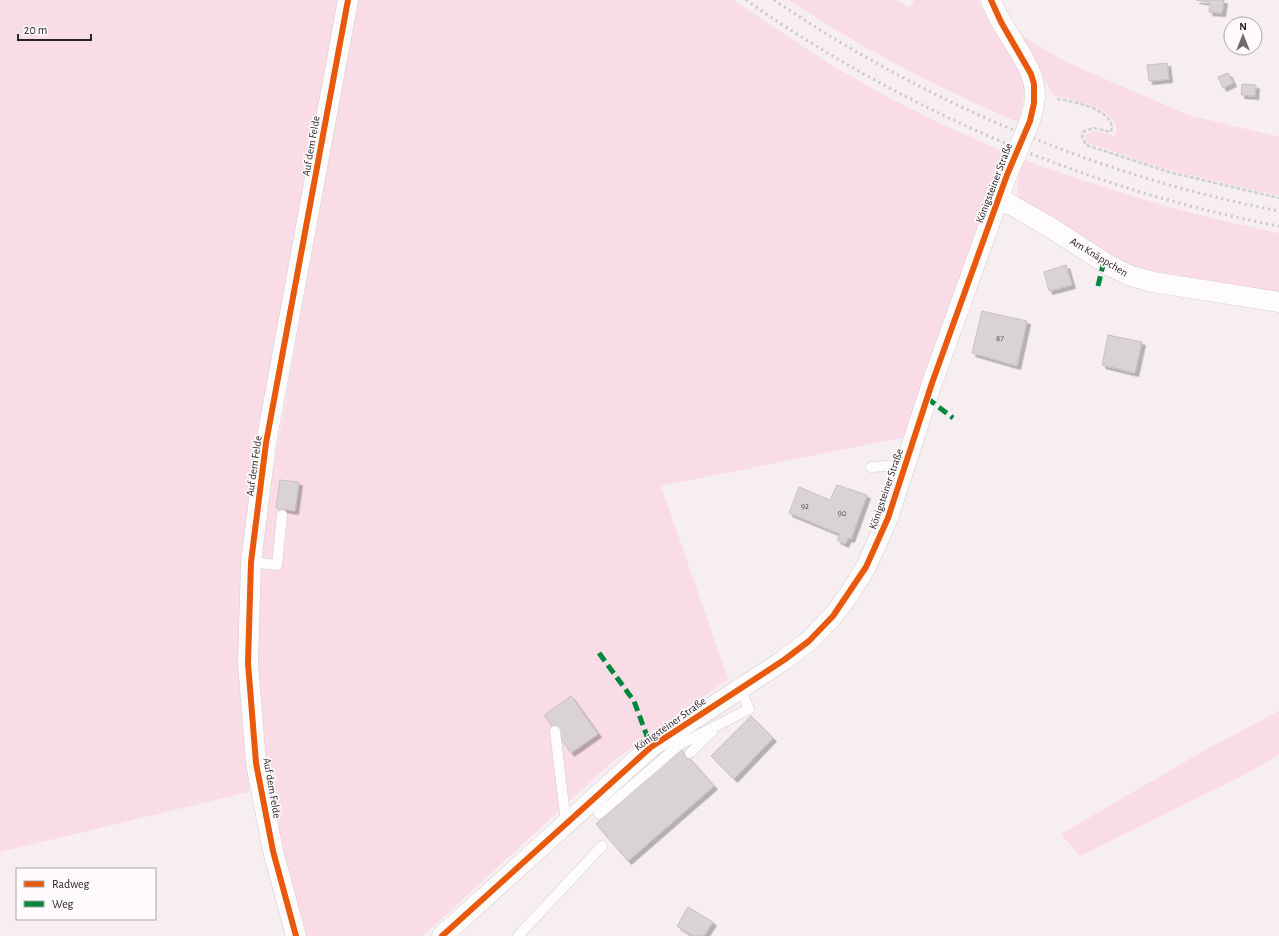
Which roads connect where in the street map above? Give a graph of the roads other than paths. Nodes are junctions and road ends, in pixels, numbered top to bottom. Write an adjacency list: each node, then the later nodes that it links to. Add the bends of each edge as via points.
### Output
1 (348, 0): 8 (street, Auf dem Felde, via 266,443)
2 (992, 0): 3 (street, Königsteiner Straße, bridge, via 1000,22 1031,74 1035,95 1030,120)
3 (999, 198): 4 (street, Am Knäppchen, via 1110,266 1131,276 1153,282); 6 (street, Königsteiner Straße)
4 (1279, 302)
5 (872, 467): 6 (lane, via 888,466)
6 (902, 471): 9 (street, Königsteiner Straße, via 888,518 866,567 842,605 809,641)
7 (282, 515): 8 (lane, via 277,564)
8 (251, 562): 17 (street, Auf dem Felde, via 248,663 256,763 273,851)
9 (740, 688): 10 (lane, via 749,709); 14 (street, Königsteiner Straße, via 651,747)
10 (721, 723): 12 (lane); 13 (lane, via 679,745)
11 (555, 731): 14 (lane)
12 (690, 753)
13 (599, 814)
14 (566, 824): 16 (street, Königsteiner Straße)
15 (602, 846): 18 (lane)
16 (451, 933)
17 (296, 936)
18 (518, 936)

